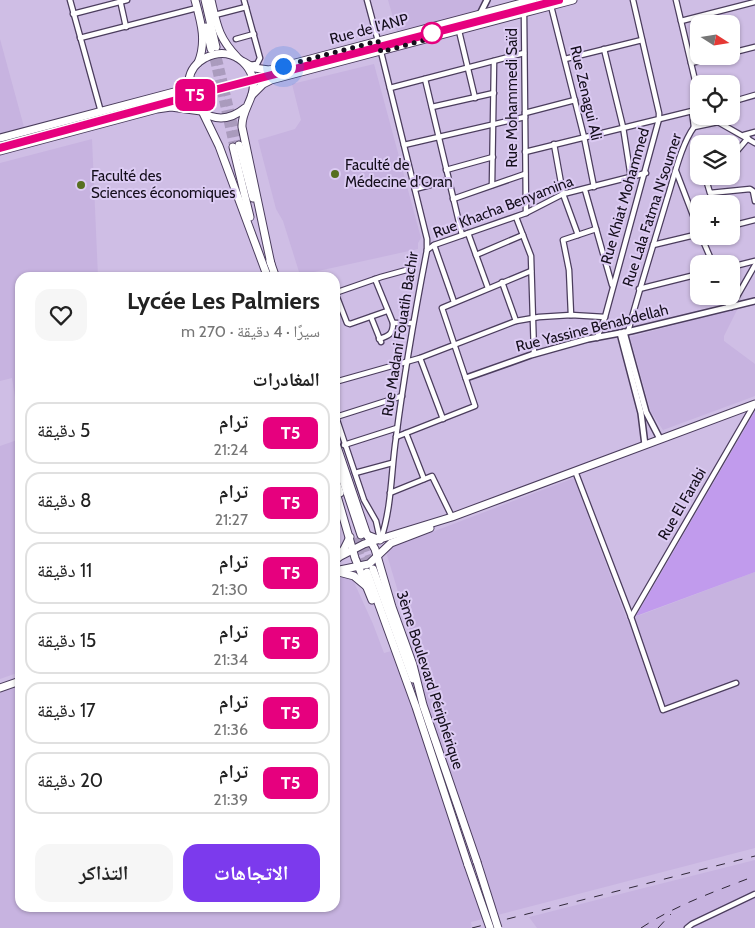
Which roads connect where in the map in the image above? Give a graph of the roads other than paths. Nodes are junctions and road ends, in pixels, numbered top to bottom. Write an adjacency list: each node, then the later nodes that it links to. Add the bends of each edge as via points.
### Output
1 (70, 0): 19 (street)
2 (127, 0): 13 (street)
3 (200, 0): 4 (main road, via 214,48)
4 (206, 0)
5 (211, 0): 21 (main road)
6 (244, 0): 17 (street)
7 (367, 0): 29 (street, Rue Madani Fouatih Bachir)
8 (487, 0): 20 (street)
9 (532, 0): 20 (main road, Rue de l'ANP)
10 (573, 0): 16 (main road, Rue de l'ANP)
11 (633, 0): 28 (street, Rue Khiat Mohammed)
12 (676, 0): 22 (street)
13 (120, 1): 19 (street); 23 (street)
14 (755, 2): 22 (street)
15 (196, 4): 23 (street); 38 (main road, via 203,31 203,46)
16 (552, 6): 18 (main road, Rue de l'ANP); 34 (street, Rue Zenagui Ali)
17 (246, 7): 21 (street); 25 (street)
18 (524, 13): 24 (main road, Rue de l'ANP); 33 (street, Rue Mohammedi Saïd)
19 (73, 14): 26 (street)
20 (480, 14): 29 (main road, Rue de l'ANP)
21 (215, 15): 37 (main road, via 226,45)
22 (681, 21): 35 (street)
23 (126, 27): 26 (street)
24 (459, 31): 29 (main road, Rue de l'ANP); 39 (street)
25 (254, 34): 27 (street); 37 (street, via 260,58 257,64)
26 (80, 38): 52 (street)
27 (236, 40)
28 (642, 40): 31 (street); 55 (street, Rue Khiat Mohammed)
29 (380, 46): 37 (main road, Rue de l'ANP, via 269,70); 42 (street, Rue Madani Fouatih Bachir); 45 (main road, Rue de l'ANP, via 271,80 262,84)
30 (755, 47): 32 (street)
31 (604, 49): 34 (street); 60 (street)
32 (740, 51)
33 (524, 53): 36 (street); 54 (street, Rue Mohammedi Saïd)
34 (565, 59): 48 (street, Rue Zenagui Ali)
35 (690, 59)
36 (494, 61): 39 (street); 43 (street)
37 (243, 62): 38 (main road, via 218,54); 45 (main road, via 252,77)
38 (197, 65): 40 (main road)
39 (468, 68): 41 (street); 46 (street)
40 (190, 78): 52 (main road, via 178,91); 53 (main road, via 193,102)
41 (425, 79): 42 (street); 49 (street)
42 (390, 88): 68 (street, Rue Madani Fouatih Bachir)
43 (494, 93): 46 (street); 56 (street)
44 (755, 95): 47 (street)
45 (252, 96): 50 (main road)
46 (475, 98): 49 (street)
47 (740, 99)
48 (575, 100): 54 (street); 62 (street, Rue Zenagui Ali)
49 (432, 107): 65 (street)
50 (245, 108): 53 (main road, via 225,118); 103 (main road, via 242,127)
51 (690, 111): 55 (street)
52 (101, 112): 64 (main road)
53 (202, 112): 70 (main road, via 171,107 157,109); 99 (main road, via 219,146)
54 (525, 115): 56 (street); 71 (street, Rue Mohammedi Saïd)
55 (659, 119): 60 (street); 75 (street, Rue Khiat Mohammed)
56 (494, 125): 65 (street); 72 (street)
57 (700, 125): 59 (street)
58 (727, 125): 63 (street)
59 (694, 127): 74 (street, Rue Lala Fatma N'soumer)
60 (622, 128): 62 (street); 77 (street)
61 (755, 132): 63 (street)
62 (584, 137): 67 (street); 81 (street, Rue Zenagui Ali)
63 (746, 137): 66 (street); 69 (street)
64 (0, 138)
65 (439, 138): 68 (street); 73 (street)
66 (755, 142)
67 (554, 144): 71 (street); 84 (street)
68 (404, 145): 82 (street, Rue Madani Fouatih Bachir)
69 (740, 145)
70 (0, 151)
71 (525, 152): 76 (street, Rue Mohammedi Saïd)
72 (493, 157): 73 (street); 79 (street)
73 (446, 170): 78 (street)
74 (676, 171): 87 (street); 98 (street, Rue Lala Fatma N'soumer)
75 (646, 173): 77 (street, Rue Khacha Benyamina); 113 (street, Rue Khiat Mohammed)
76 (525, 174): 79 (street); 88 (street, Rue Mohammedi Saïd)
77 (631, 178): 81 (street, Rue Khacha Benyamina)
78 (449, 180): 82 (street); 85 (street)
79 (492, 185): 85 (street)
80 (707, 185): 86 (street, via 711,194 750,189)
81 (594, 187): 83 (street, Rue Khacha Benyamina)
82 (415, 189): 100 (street, Rue Madani Fouatih Bachir)
83 (585, 190): 84 (street, Rue Khacha Benyamina); 92 (street)
84 (563, 194): 88 (street, Rue Khacha Benyamina); 94 (street)
85 (453, 199): 93 (street)
86 (755, 201)
87 (690, 208)
88 (526, 213): 89 (street, Rue Khacha Benyamina)
89 (516, 217): 93 (street, Rue Khacha Benyamina); 95 (street)
90 (755, 220): 91 (street)
91 (740, 224)
92 (596, 229): 94 (street); 113 (street)
93 (465, 234): 97 (street, Rue Khacha Benyamina); 101 (street)
94 (578, 235): 122 (street, via 563,242 569,270)
95 (523, 236): 101 (street); 107 (street)
96 (690, 236): 98 (street)
97 (434, 245): 100 (street, Rue Khacha Benyamina); 118 (street)
98 (653, 245): 115 (street, Rue Lala Fatma N'soumer)
99 (258, 247): 103 (main road, via 236,146); 108 (main road)
100 (427, 250): 128 (street, Rue Madani Fouatih Bachir)
101 (476, 255): 114 (street)
102 (755, 261): 104 (street)
103 (271, 264): 109 (main road)
104 (740, 265)
105 (755, 265): 120 (street)
106 (410, 269): 111 (street)
107 (531, 271): 112 (street); 125 (street)
108 (266, 272)
109 (274, 272)
110 (690, 276): 115 (street)
111 (375, 279): 116 (street); 121 (street)
112 (502, 282): 114 (street); 126 (street)
113 (613, 287): 124 (street, Rue Khiat Mohammed)
114 (488, 288): 118 (street)
115 (639, 289): 129 (street, Rue Lala Fatma N'soumer)
116 (340, 291)
117 (755, 301): 120 (street, Rue Yassine Benabdellah)
118 (454, 302): 131 (street, via 442,308)
119 (340, 306): 123 (street, via 347,323)
120 (730, 307): 129 (street, Rue Yassine Benabdellah)
121 (387, 311): 123 (street); 127 (street)
122 (571, 315): 124 (street); 125 (street)
123 (371, 317): 127 (street, via 380,341 389,335)
124 (605, 317): 130 (street, Rue Khiat Mohammed)
125 (533, 318): 126 (street); 132 (street)
126 (516, 321): 131 (street)
127 (393, 323): 128 (street)
128 (413, 323): 134 (street, Rue Madani Fouatih Bachir)
129 (624, 332): 130 (street, Rue Yassine Benabdellah); 145 (street, via 646,412); 147 (street)
130 (597, 338): 132 (street, Rue Yassine Benabdellah)
131 (454, 345): 133 (street); 135 (street)
132 (534, 354): 135 (street, Rue Yassine Benabdellah)
133 (420, 358): 134 (street); 140 (street)
134 (406, 363): 136 (street); 137 (street, Rue Madani Fouatih Bachir)
135 (466, 378): 140 (street, via 475,406)
136 (340, 381)
137 (402, 396): 139 (street); 141 (street, Rue Madani Fouatih Bachir)
138 (755, 404): 145 (main road); 173 (street, Rue El Farabi)
139 (340, 415)
140 (443, 419): 143 (street)
141 (397, 428): 144 (street, Rue Madani Fouatih Bachir); 146 (street)
142 (340, 432): 146 (street)
143 (406, 433): 144 (street); 153 (street)
144 (396, 437): 149 (street, Rue Madani Fouatih Bachir)
145 (660, 439): 147 (main road)
146 (344, 445): 152 (street)
147 (645, 445): 150 (main road)
148 (340, 459): 162 (main road, 3ème Boulevard Périphérique)
149 (392, 463): 152 (street); 155 (street, Rue Madani Fouatih Bachir)
150 (575, 471): 158 (main road); 173 (street)
151 (340, 472): 162 (main road, 3ème Boulevard Périphérique)
152 (355, 473): 161 (street)
153 (424, 479): 155 (street); 158 (street, via 434,478)
154 (340, 490): 162 (main road)
155 (390, 493): 160 (street, Rue Madani Fouatih Bachir)
156 (340, 505): 159 (main road)
157 (340, 516): 159 (street)
158 (452, 517): 163 (main road); 167 (main road, via 391,544)
159 (344, 518): 162 (main road)
160 (387, 518): 161 (street); 163 (street, Rue Madani Fouatih Bachir)
161 (375, 519): 163 (street)
162 (361, 537): 163 (main road); 164 (main road); 164 (main road, via 364,544); 165 (main road); 167 (main road, 3ème Boulevard Périphérique)
163 (380, 540)
164 (353, 550): 166 (main road); 168 (main road)
165 (340, 554)
166 (340, 556)
167 (377, 558): 168 (main road); 177 (main road, 3ème Boulevard Périphérique, via 392,607 417,664)
168 (359, 567): 169 (main road); 172 (main road)
169 (340, 570)
170 (370, 570): 177 (main road)
171 (340, 572): 172 (main road, via 354,576)
172 (366, 586): 177 (main road, via 395,660)
173 (631, 617): 175 (street, via 663,710)
174 (15, 683): 176 (main road)
175 (736, 683)
176 (0, 688)
177 (420, 706): 179 (main road, bridge); 180 (main road, 3ème Boulevard Périphérique, bridge)
178 (755, 894): 181 (street)
179 (490, 928)
180 (498, 928)
181 (687, 928)

